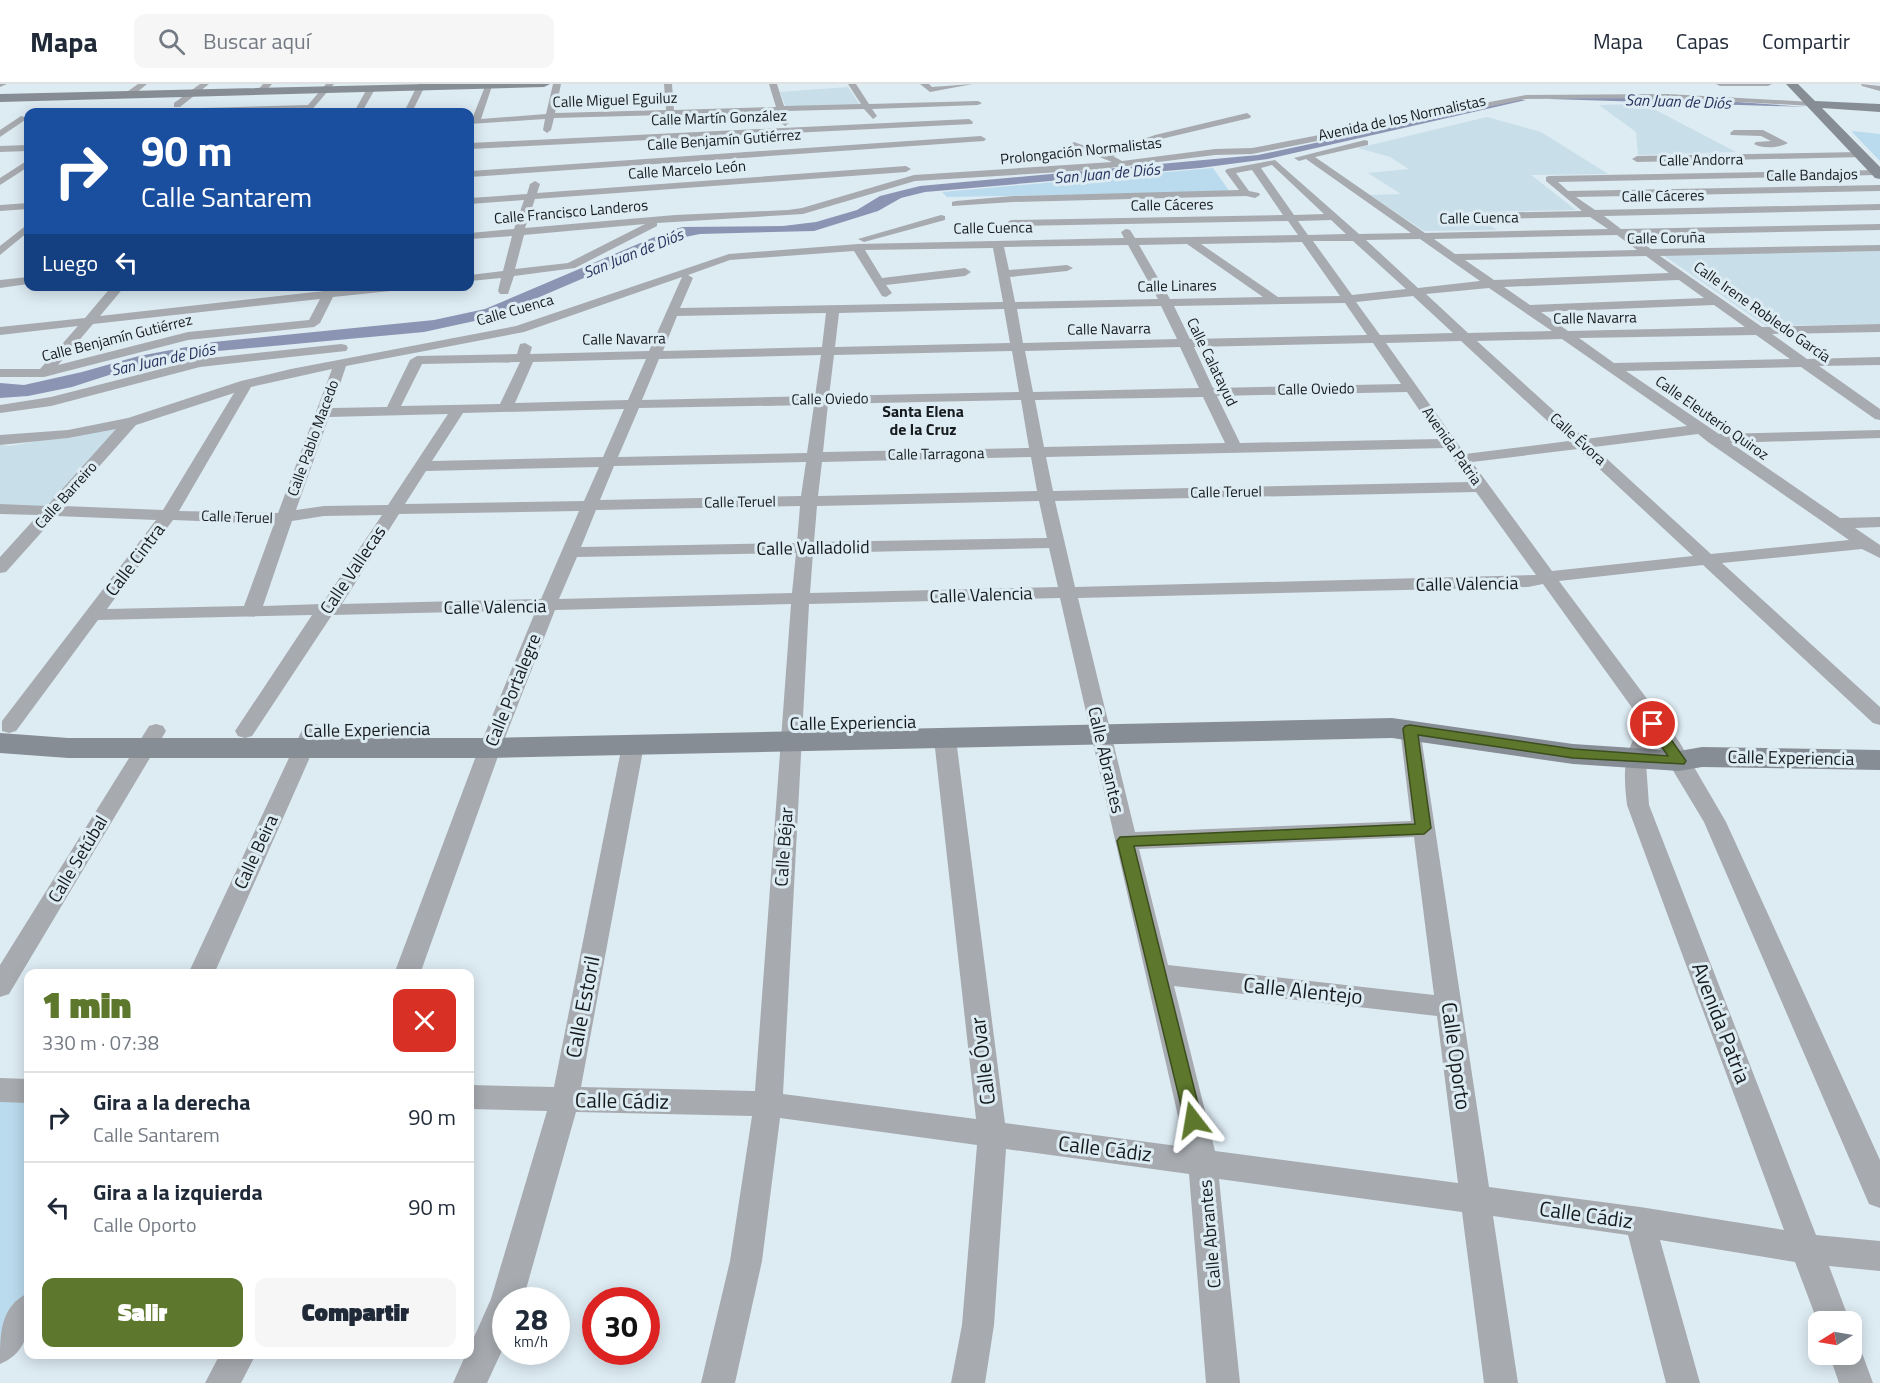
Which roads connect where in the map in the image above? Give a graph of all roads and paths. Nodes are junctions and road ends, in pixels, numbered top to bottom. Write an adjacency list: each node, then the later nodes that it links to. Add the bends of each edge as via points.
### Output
1 (60, 84): 28 (street)
2 (143, 84): 24 (street)
3 (205, 84): 23 (street)
4 (544, 84): 14 (street)
5 (557, 84): 45 (street)
6 (668, 84): 43 (street)
7 (772, 84): 40 (street)
8 (856, 84): 33 (street)
9 (969, 84): 16 (street)
10 (1720, 84): 11 (street)
11 (1768, 84)
12 (1865, 84): 22 (street)
13 (421, 86): 14 (street); 21 (street); 37 (street)
14 (488, 86): 50 (street)
15 (327, 87): 17 (street); 21 (street); 35 (street)
16 (927, 87)
17 (264, 88): 23 (street)
18 (1515, 88): 25 (street)
19 (1649, 88): 26 (street)
20 (1796, 88): 32 (street, via 1800,96); 38 (street); 42 (street, via 1814,99)
21 (371, 89): 36 (street)
22 (1880, 89)
23 (193, 94): 24 (street); 34 (street)
24 (128, 96): 28 (street)
25 (1526, 96): 26 (street, Avenida de los Normalistas); 30 (street); 65 (street, Avenida de los Normalistas)
26 (1667, 96): 32 (street, Avenida de los Normalistas)
27 (0, 98): 28 (street)
28 (18, 99): 31 (street)
29 (978, 102): 33 (street, Calle Miguel Eguiluz)
30 (1548, 104): 32 (street, Avenida de los Normalistas); 41 (street, Avenida de los Normalistas)
31 (0, 106)
32 (1780, 106): 38 (street, Avenida de los Normalistas); 53 (street)
33 (867, 107): 40 (street, Calle Miguel Eguiluz); 54 (street)
34 (173, 108)
35 (310, 108)
36 (359, 108)
37 (410, 108)
38 (1815, 108): 42 (street, Avenida de los Normalistas); 53 (street)
39 (1880, 108): 42 (street, Avenida de los Normalistas)
40 (780, 110): 43 (street, Calle Miguel Eguiluz); 55 (street)
41 (1517, 110)
42 (1857, 111): 44 (street, Avenida de los Normalistas); 53 (street)
43 (670, 113): 45 (street, Calle Miguel Eguiluz); 79 (street)
44 (1880, 115)
45 (550, 116): 51 (street, Calle Miguel Eguiluz); 66 (street)
46 (1247, 116): 58 (street)
47 (24, 118): 48 (street)
48 (0, 119)
49 (24, 119): 56 (street)
50 (474, 120)
51 (474, 122)
52 (969, 122): 54 (street, Calle Martín González)
53 (1831, 124): 67 (street)
54 (880, 126): 55 (street, Calle Martín González); 71 (street)
55 (788, 130): 74 (street); 79 (street, Calle Martín González)
56 (0, 134)
57 (981, 139): 71 (street, Calle Benjamín Gutiérrez)
58 (1205, 140): 65 (street, Prolongación Normalistas); 68 (street, via 1158,138); 72 (street, Prolongación Normalistas)
59 (1370, 142): 69 (street, Avenida de los Normalistas)
60 (1756, 144): 70 (street)
61 (1074, 145): 68 (street)
62 (474, 146): 66 (street, Calle Martín González)
63 (24, 148): 64 (street)
64 (0, 149)
65 (1252, 151)
66 (542, 155): 77 (street, Calle Benjamín Gutiérrez); 79 (street, Calle Benjamín Gutiérrez); 79 (street, Calle Martín González); 89 (street)
67 (1861, 155): 70 (street); 78 (street)
68 (1104, 156): 72 (street)
69 (1307, 156): 73 (street, Avenida de los Normalistas); 113 (street, Calle Eleuterio Quiroz)
70 (1780, 156): 81 (street, via 1637,159)
71 (899, 157): 74 (street, Calle Marcelo León); 74 (street, Calle Benjamín Gutiérrez); 82 (street)
72 (1124, 163): 82 (street, Prolongación Normalistas)
73 (1275, 163): 76 (street, Avenida de los Normalistas); 100 (street, Calle Évora)
74 (799, 164): 79 (street, Calle Marcelo León); 79 (street, Calle Benjamín Gutiérrez); 93 (street, via 810,193)
75 (24, 165): 83 (street)
76 (1255, 167): 86 (street, Avenida de los Normalistas, via 1230,171); 92 (street, Avenida Patria)
77 (474, 173)
78 (1879, 173): 81 (street, Calle Andorra)
79 (674, 174): 89 (street, Calle Marcelo León); 93 (street, Calle Benjamín Gutiérrez, via 788,213); 103 (street, Calle Francisco Landeros)
80 (24, 176): 83 (street)
81 (1663, 176): 85 (street); 87 (street, Calle Andorra, via 1549,179)
82 (914, 178): 93 (street, Calle Benjamín Gutiérrez)
83 (2, 179)
84 (1880, 188): 85 (street, Calle Bandajos)
85 (1689, 192): 87 (street, Calle Bandajos); 98 (street)
86 (1246, 193): 88 (street); 92 (street)
87 (1565, 194): 99 (street, Calle Irene Robledo García)
88 (1141, 196): 90 (street); 104 (street)
89 (531, 197): 91 (street, Calle Marcelo León); 109 (street)
90 (1106, 197): 94 (street); 105 (street, Calle Calatayud)
91 (474, 201)
92 (1280, 202): 102 (street, Avenida Patria)
93 (824, 204)
94 (956, 204)
95 (24, 206): 97 (street)
96 (1880, 207): 98 (street, Calle Cáceres)
97 (0, 208)
98 (1720, 210): 99 (street, Calle Cáceres); 108 (street)
99 (1591, 212): 110 (street, Calle Irene Robledo García); 112 (street, Calle Cáceres, via 1480,216)
100 (1334, 217): 102 (street, Calle Cáceres); 115 (street, Calle Évora)
101 (941, 218): 121 (street)
102 (1291, 218): 104 (street, Calle Cáceres); 116 (street, Avenida Patria)
103 (662, 219): 109 (street, Calle Francisco Landeros); 129 (street, via 571,266)
104 (1159, 220): 105 (street, Calle Cáceres); 117 (street)
105 (1120, 221): 106 (street, Calle Cáceres); 118 (street, Calle Calatayud)
106 (1011, 223)
107 (1880, 227): 108 (street, Calle Cuenca)
108 (1752, 229): 110 (street, Calle Cuenca); 123 (street)
109 (519, 231): 114 (street, Calle Francisco Landeros); 129 (street)
110 (1618, 232): 112 (street, Calle Cuenca); 125 (street, Calle Irene Robledo García)
111 (24, 234): 124 (street)
112 (1508, 234): 113 (street, Calle Cuenca)
113 (1422, 235): 115 (street, Calle Cuenca); 126 (street, Calle Eleuterio Quiroz)
114 (474, 236)
115 (1356, 237): 116 (street, Calle Cuenca); 141 (street, Calle Évora)
116 (1305, 238): 117 (street, Calle Cuenca); 143 (street, Avenida Patria)
117 (1189, 240): 118 (street, Calle Cuenca); 144 (street)
118 (1131, 241): 119 (street, Calle Cuenca); 146 (street, Calle Calatayud)
119 (998, 244): 120 (street, Calle Cuenca); 130 (street, Calle Abrantes)
120 (858, 247): 121 (street, Calle Cuenca); 135 (street)
121 (838, 248): 153 (street, Calle Cuenca, via 724,258)
122 (1880, 248): 123 (street, Calle Coruña)
123 (1786, 250): 125 (street, Calle Coruña)
124 (0, 252)
125 (1649, 253): 126 (street, Calle Coruña); 131 (street, Calle Irene Robledo García)
126 (1452, 256): 137 (street, Calle Eleuterio Quiroz)
127 (1067, 268): 130 (street)
128 (965, 272): 135 (street)
129 (509, 274): 132 (street); 140 (street)
130 (1004, 274): 147 (street, Calle Abrantes)
131 (1682, 276): 137 (street, Calle Linares); 145 (street, Calle Irene Robledo García)
132 (474, 278)
133 (687, 278): 151 (street, Calle Portalegre)
134 (24, 281): 136 (street)
135 (878, 282): 148 (street)
136 (0, 284)
137 (1490, 284): 141 (street, Calle Linares); 150 (street, Calle Eleuterio Quiroz)
138 (115, 291): 152 (street)
139 (330, 291): 152 (street); 172 (street, Calle Benjamín Gutiérrez, via 314,323 188,336)
140 (504, 291)
141 (1416, 291): 143 (street, Calle Linares); 158 (street, Calle Évora)
142 (993, 293): 147 (street)
143 (1349, 299): 144 (street, Calle Linares); 159 (street, Avenida Patria)
144 (1275, 300): 146 (street, Calle Linares)
145 (1717, 301): 150 (street); 156 (street, Calle Irene Robledo García)
146 (1166, 303): 147 (street, Calle Linares); 160 (street, Calle Calatayud)
147 (1006, 307): 148 (street, Calle Linares); 161 (street, Calle Abrantes)
148 (897, 308): 149 (street, Calle Linares)
149 (833, 309): 151 (street, Calle Linares); 163 (street, Calle Béjar)
150 (1527, 309): 157 (street, Calle Eleuterio Quiroz)
151 (673, 312): 164 (street, Calle Portalegre)
152 (88, 323): 155 (street); 172 (street)
153 (533, 324): 165 (street); 169 (street, Calle Cuenca)
154 (1880, 328): 156 (street, Calle Navarra)
155 (0, 331)
156 (1760, 331): 157 (street, Calle Navarra); 168 (street, Calle Irene Robledo García)
157 (1564, 335): 158 (street, Calle Navarra); 170 (street, Calle Eleuterio Quiroz)
158 (1467, 338): 159 (street, Calle Navarra); 193 (street, Calle Évora)
159 (1377, 340): 160 (street, Calle Navarra); 174 (street, Avenida Patria)
160 (1184, 343): 161 (street, Calle Navarra); 175 (street, Calle Calatayud)
161 (1016, 347): 163 (street, Calle Navarra); 176 (street, Calle Abrantes)
162 (341, 348): 183 (street, via 200,363 71,398)
163 (828, 352): 164 (street, Calle Navarra); 179 (street, Calle Béjar)
164 (654, 355): 165 (street, Calle Navarra); 180 (street, Calle Portalegre)
165 (525, 357): 166 (street, Calle Navarra); 181 (street)
166 (417, 360): 169 (street, Calle Navarra); 184 (street)
167 (1880, 361): 168 (street)
168 (1805, 363): 170 (street); 178 (street, Calle Irene Robledo García)
169 (340, 365): 173 (street, Calle Cuenca); 185 (street, Calle Pablo Macedo)
170 (1610, 367): 188 (street, Calle Eleuterio Quiroz)
171 (0, 373): 172 (street, Calle Benjamín Gutiérrez)
172 (44, 373)
173 (246, 384): 187 (street, Calle Cuenca); 207 (street, Calle Cintra)
174 (1412, 388): 175 (street, Calle Oviedo); 192 (street, Avenida Patria)
175 (1208, 391): 176 (street, Calle Oviedo); 194 (street, Calle Calatayud)
176 (1026, 395): 179 (street, Calle Oviedo); 195 (street, Calle Abrantes)
177 (1880, 396): 178 (street)
178 (1853, 397): 186 (street, Calle Irene Robledo García)
179 (822, 399): 180 (street, Calle Oviedo); 196 (street, Calle Béjar)
180 (634, 404): 181 (street, Calle Oviedo); 198 (street, Calle Portalegre)
181 (506, 407): 182 (street, Calle Oviedo)
182 (459, 408): 184 (street, Calle Oviedo); 199 (street, Calle Vallecas)
183 (0, 409)
184 (392, 411): 185 (street, Calle Oviedo)
185 (321, 413): 208 (street, Calle Pablo Macedo)
186 (1880, 416)
187 (131, 422): 191 (street, Calle Cuenca); 206 (street, Calle Barreiro)
188 (1700, 429): 190 (street, Calle Eleuterio Quiroz); 193 (street)
189 (1880, 434): 190 (street)
190 (1713, 439): 210 (street, Calle Eleuterio Quiroz)
191 (0, 440)
192 (1450, 443): 194 (street, Calle Tarragona); 197 (street, Avenida Patria)
193 (1583, 444): 197 (street); 215 (street, Calle Évora)
194 (1235, 448): 195 (street, Calle Tarragona)
195 (1037, 452): 196 (street, Calle Tarragona); 201 (street, Calle Abrantes)
196 (815, 457): 198 (street, Calle Tarragona); 202 (street, Calle Béjar)
197 (1462, 459): 200 (street, Avenida Patria)
198 (609, 461): 199 (street, Calle Tarragona); 203 (street, Calle Portalegre)
199 (422, 466): 205 (street, Calle Vallecas)
200 (1481, 487): 201 (street, Calle Teruel); 217 (street, Avenida Patria)
201 (1046, 496): 202 (street, Calle Teruel); 211 (street, Calle Abrantes)
202 (809, 501): 203 (street, Calle Teruel); 212 (street, Calle Béjar)
203 (591, 505): 205 (street, Calle Teruel); 214 (street, Calle Portalegre)
204 (0, 509): 206 (street, Calle Teruel)
205 (394, 509): 208 (street, Calle Teruel, via 311,512); 221 (street, Calle Vallecas)
206 (51, 510): 207 (street, Calle Teruel); 216 (street, Calle Barreiro)
207 (169, 514): 208 (street, Calle Teruel); 223 (street, Calle Cintra)
208 (285, 517): 222 (street, Calle Pablo Macedo)
209 (1880, 522): 210 (street)
210 (1837, 523): 213 (street, Calle Eleuterio Quiroz)
211 (1056, 543): 212 (street, Calle Valladolid); 218 (street, Calle Abrantes)
212 (805, 548): 214 (street, Calle Valladolid); 219 (street, Calle Béjar)
213 (1873, 548): 215 (street, Calle Valencia)
214 (571, 552): 220 (street, Calle Portalegre)
215 (1711, 560): 217 (street, Calle Valencia); 224 (street, Calle Évora)
216 (0, 567)
217 (1548, 578): 218 (street, Calle Valencia, via 1528,582); 234 (street, Avenida Patria)
218 (1067, 593): 219 (street, Calle Valencia); 225 (street, Calle Abrantes)
219 (800, 600): 220 (street, Calle Valencia); 229 (street, Calle Béjar)
220 (547, 606): 221 (street, Calle Valencia); 230 (street, Calle Portalegre)
221 (327, 610): 222 (street, Calle Valencia); 228 (street, Calle Vallecas)
222 (251, 612): 223 (street, Calle Valencia)
223 (92, 615): 227 (street, Calle Cintra)
224 (1880, 718)
225 (1098, 727): 226 (street, Calle Experiencia); 229 (street, Calle Experiencia); 233 (street, Calle Experiencia); 234 (street, Calle Experiencia, via 1380,713); 239 (street, Calle Abrantes)
226 (1410, 729): 234 (street, Calle Experiencia, via 1573,754); 238 (street, Calle Oporto)
227 (3, 731): 231 (street, Calle Experiencia, via 68,748)
228 (245, 731): 231 (street, Calle Experiencia); 232 (street, Calle Experiencia)
229 (791, 733): 230 (street, Calle Experiencia); 233 (street, Calle Experiencia); 235 (street, Calle Experiencia); 249 (street, Calle Béjar)
230 (494, 738): 232 (street, Calle Experiencia); 235 (street, Calle Experiencia); 241 (street, Calle Portalegre)
231 (150, 739): 232 (street, Calle Experiencia); 243 (street, Calle Setúbal)
232 (308, 739): 240 (street, Calle Beira)
233 (945, 739): 250 (street, Calle Óvar)
234 (1642, 742): 236 (street, Calle Experiencia); 255 (street, Avenida Patria, via 1634,776 1638,805)
235 (633, 745): 248 (street, Calle Estoril)
236 (1684, 755): 237 (street, Calle Experiencia); 252 (street)
237 (1880, 760)
238 (1424, 828): 239 (street); 244 (street, Calle Oporto)
239 (1125, 841): 242 (street, Calle Abrantes)
240 (203, 969)
241 (408, 969)
242 (1157, 974): 244 (street, Calle Alentejo); 251 (street, Calle Abrantes)
243 (0, 987)
244 (1449, 1007): 253 (street, Calle Oporto)
245 (0, 1090): 246 (street)
246 (24, 1090)
247 (474, 1098): 248 (street, Calle Cádiz)
248 (565, 1100): 249 (street, Calle Cádiz); 257 (street, Calle Estoril)
249 (768, 1104): 250 (street, Calle Cádiz); 266 (street, Calle Béjar, via 746,1261)
250 (992, 1134): 251 (street, Calle Cádiz); 267 (street, Calle Óvar, via 978,1325)
251 (1203, 1162): 253 (street, Calle Cádiz); 268 (street, Calle Abrantes)
252 (1880, 1194)
253 (1476, 1200): 254 (street, Calle Cádiz); 269 (street, Calle Oporto)
254 (1640, 1222): 255 (street, Calle Cádiz); 270 (street)
255 (1808, 1249): 256 (street, Calle Cádiz); 258 (street, Avenida Patria)
256 (1880, 1256)
257 (510, 1287)
258 (1830, 1311)
259 (24, 1314): 261 (street)
260 (492, 1334): 265 (street, Calle Estoril)
261 (0, 1347)
262 (236, 1359): 264 (street)
263 (1850, 1365): 271 (street)
264 (222, 1383)
265 (470, 1383)
266 (718, 1383)
267 (968, 1383)
268 (1223, 1383)
269 (1501, 1383)
270 (1683, 1383)
271 (1856, 1383)

